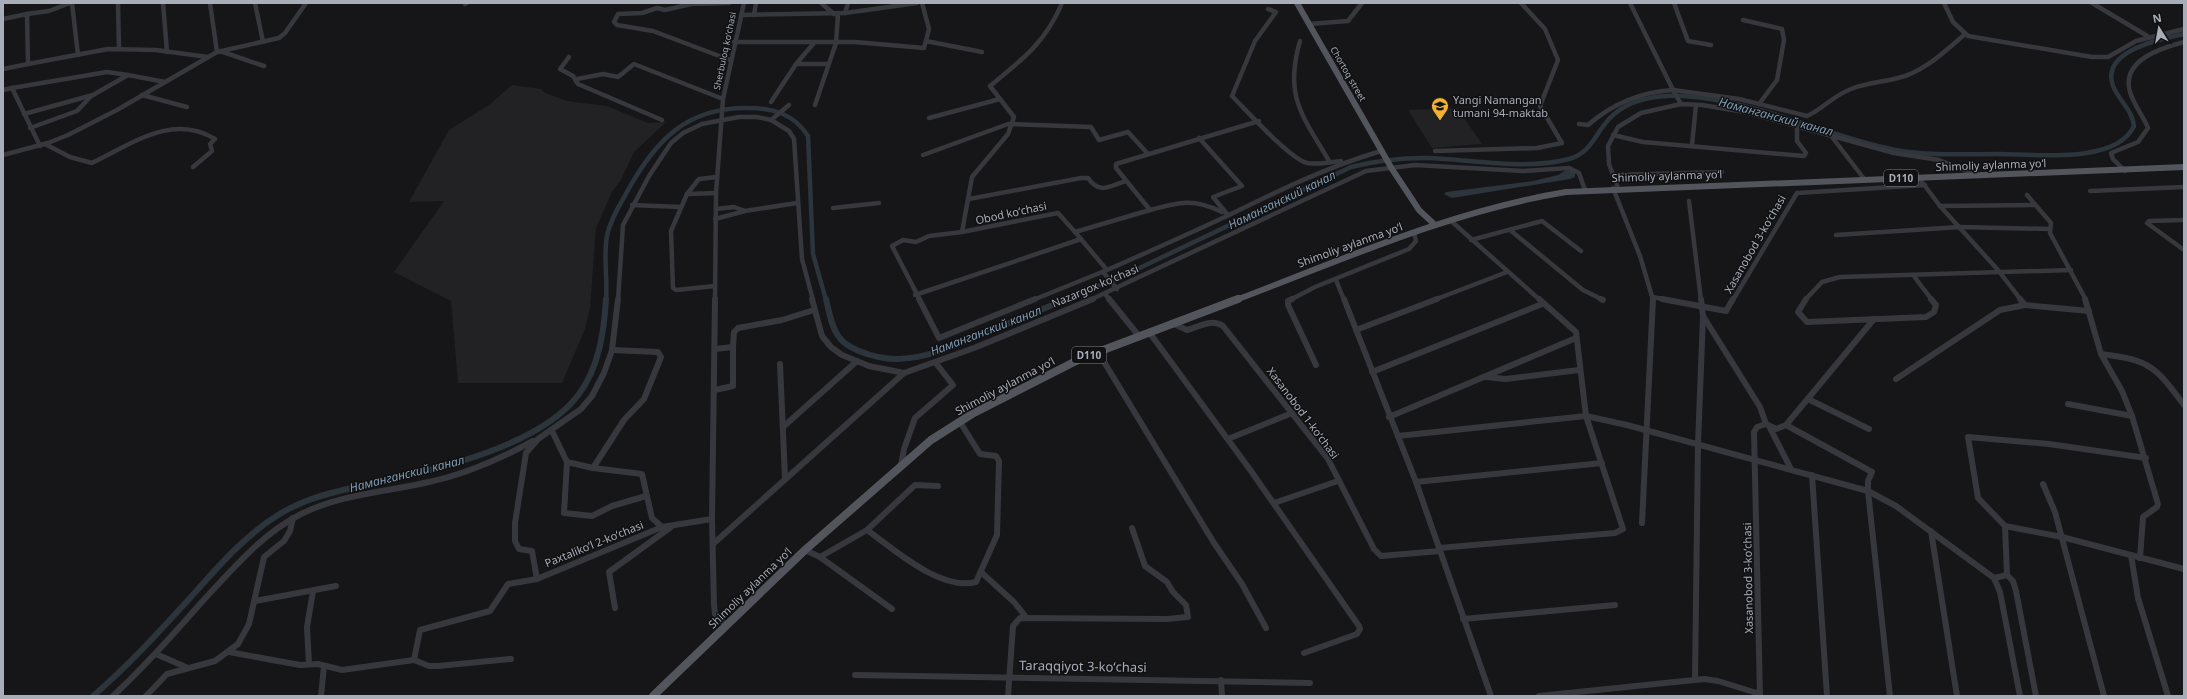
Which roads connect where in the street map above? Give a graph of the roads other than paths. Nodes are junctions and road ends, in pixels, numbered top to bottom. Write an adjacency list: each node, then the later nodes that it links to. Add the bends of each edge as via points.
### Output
1 (72, 3): 25 (street); 48 (street)
2 (118, 3): 44 (street)
3 (163, 3): 45 (street)
4 (210, 3): 46 (street)
5 (255, 3): 38 (street)
6 (300, 3): 23 (street)
7 (306, 3): 23 (street)
8 (729, 3): 51 (street, via 691,4 664,10 658,8 642,13 618,14 614,22 617,26 653,31)
9 (744, 3): 28 (street, Sherbuloq koʻchasi)
10 (756, 3): 29 (street)
11 (821, 3): 26 (street)
12 (848, 3): 27 (street)
13 (918, 3): 27 (street)
14 (922, 3): 36 (street, via 929,27)
15 (1062, 3): 65 (street, via 1054,20 1030,54 992,83 991,88)
16 (1297, 3): 32 (main road, Chortoq street)
17 (1362, 3): 32 (street, via 1348,21)
18 (1521, 3): 89 (street, via 1546,29 1558,60 1540,106 1562,143 1537,148)
19 (1630, 3): 62 (street)
20 (1674, 3): 43 (street, via 1688,41)
21 (1944, 3): 34 (street, via 1946,13)
22 (2092, 3): 35 (street)
23 (302, 9): 38 (street, via 283,36)
24 (1268, 9): 79 (street, via 1276,12 1255,41 1232,93 1233,97)
25 (27, 14): 30 (street); 52 (street)
26 (836, 14): 27 (street); 29 (street); 42 (street)
27 (845, 14)
28 (741, 15): 29 (street); 39 (street, Sherbuloq koʻchasi)
29 (754, 15)
30 (3, 19)
31 (1742, 20): 69 (street, via 1782,29 1784,40 1777,80)
32 (1309, 24): 90 (main road, Chortoq street)
33 (2184, 30): 35 (street)
34 (1964, 34): 35 (street, via 1974,38 2104,58); 69 (street, via 1938,57 1918,70 1900,78 1852,88 1812,115 1800,115)
35 (2149, 37)
36 (926, 41): 42 (street, via 924,48 872,43); 47 (street)
37 (1300, 41): 94 (street, via 1292,73 1294,97)
38 (263, 42): 46 (street)
39 (734, 42): 41 (street); 51 (street, Sherbuloq koʻchasi)
40 (2184, 42): 99 (street, via 2160,48 2143,57 2128,78 2130,92 2148,128 2146,136 2139,142 2112,153 2113,159)
41 (814, 43): 42 (street); 53 (street)
42 (836, 43): 54 (street)
43 (1711, 45)
44 (119, 49): 45 (street); 48 (street)
45 (167, 52): 49 (street)
46 (218, 52): 49 (street); 55 (street)
47 (982, 52)
48 (78, 54): 52 (street)
49 (208, 57): 59 (street)
50 (569, 57): 58 (street, via 560,69)
51 (730, 60): 66 (street, Sherbuloq koʻchasi)
52 (28, 64): 56 (street)
53 (796, 64): 54 (street); 67 (street)
54 (828, 64): 70 (street)
55 (264, 66)
56 (3, 69)
57 (128, 75): 59 (street); 60 (street, via 107,72); 63 (street)
58 (577, 79): 66 (street, via 603,74 618,76 634,64); 77 (street, via 578,84)
59 (166, 82): 64 (street)
60 (12, 88): 61 (street); 74 (street)
61 (3, 90)
62 (1674, 91): 68 (street); 69 (street); 81 (street, via 1644,94 1604,111 1588,125)
63 (93, 95): 74 (street); 83 (street, via 78,111)
64 (142, 95): 73 (street); 87 (street, via 98,120)
65 (1000, 99): 75 (street); 80 (street, via 1014,116)
66 (722, 101): 78 (street, Sherbuloq koʻchasi)
67 (771, 102)
68 (1681, 104): 71 (street); 84 (street, via 1641,113 1618,127)
69 (1759, 104)
70 (816, 105)
71 (1696, 105): 82 (street, via 1745,112); 88 (street)
72 (788, 106): 76 (street)
73 (187, 107)
74 (24, 114): 83 (street)
75 (929, 118)
76 (772, 119): 78 (street, via 749,117); 117 (street, via 794,139)
77 (662, 120)
78 (721, 120): 103 (street, Sherbuloq koʻchasi); 119 (street, Paxtalikoʻl 2-koʻchasi, via 702,124 683,133 671,143)
79 (1259, 121): 86 (street); 94 (street, via 1302,161)
80 (1014, 124): 91 (street, via 1055,128 1091,127 1099,140 1128,132); 93 (street, via 1000,126); 115 (street, Obod koʻchasi, via 1008,137 976,169 972,177)
81 (1579, 124)
82 (1798, 127): 85 (street); 88 (street, via 1797,141 1806,153 1804,156)
83 (30, 128): 87 (street)
84 (1613, 135): 88 (street, via 1643,142); 101 (street, via 1608,146 1609,164)
85 (1832, 137): 102 (street, via 1894,153 1939,160); 105 (street)
86 (1199, 138): 91 (street); 127 (street, via 1242,186 1213,197)
87 (42, 145): 92 (street); 96 (street, via 92,163 161,130 184,128 215,139 210,144 212,151)
88 (1692, 145)
89 (1435, 151)
90 (1382, 153): 95 (street); 98 (main road, Chortoq street)
91 (1148, 154): 106 (street, via 1116,164 1116,168)
92 (3, 155)
93 (924, 155)
94 (1328, 160): 95 (street)
95 (1343, 162): 127 (street)
96 (193, 167)
97 (2184, 167): 99 (main road, Shimoliy aylanma yoʻl / D110)
98 (1391, 168): 110 (street, Nazargox koʻchasi, via 1434,165 1523,171 1569,168 1580,174); 131 (main road, Chortoq street, via 1419,210); 150 (street, Nazargox koʻchasi, via 1358,173)
99 (2125, 171): 102 (main road, Shimoliy aylanma yoʻl / D110)
100 (1722, 172): 101 (street)
101 (1613, 175): 109 (street)
102 (1978, 176): 104 (main road, Shimoliy aylanma yoʻl / D110)
103 (717, 178): 112 (street, Sherbuloq koʻchasi); 113 (street, via 698,179)
104 (1919, 178): 105 (main road, Shimoliy aylanma yoʻl / D110); 107 (street)
105 (1865, 180): 109 (main road, Shimoliy aylanma yoʻl / D110)
106 (1126, 181): 115 (street, via 1099,189 1088,178 1081,178); 125 (street)
107 (1925, 185): 121 (street); 157 (street, Xasanobod 3-koʻchasi, via 1798,193 1728,310 1723,312)
108 (2184, 187): 111 (street)
109 (1616, 188): 110 (main road, Shimoliy aylanma yoʻl / D110); 153 (street)
110 (1585, 190): 129 (main road, Shimoliy aylanma yoʻl / D110, via 1513,202)
111 (2090, 191)
112 (716, 193): 113 (street); 124 (street, Sherbuloq koʻchasi)
113 (687, 194): 122 (street)
114 (2027, 195): 120 (street)
115 (970, 199): 135 (street, Obod koʻchasi)
116 (1689, 202): 157 (street)
117 (797, 203): 126 (street); 158 (street, via 802,259)
118 (879, 203): 123 (street)
119 (632, 205): 122 (street); 169 (street, Paxtalikoʻl 2-koʻchasi, via 623,225)
120 (2036, 205): 121 (street); 133 (street, via 2051,223)
121 (1940, 206): 132 (street)
122 (681, 208): 149 (street, via 671,236 673,288 676,290)
123 (833, 208)
124 (716, 209): 126 (street, via 734,207); 128 (street, Sherbuloq koʻchasi)
125 (1150, 210): 127 (street, via 1198,201); 136 (street)
126 (745, 211): 128 (street)
127 (1228, 215): 145 (street)
128 (715, 219): 149 (street, Sherbuloq koʻchasi)
129 (1450, 220): 131 (main road, Shimoliy aylanma yoʻl / D110); 140 (street)
130 (2184, 220): 141 (street, via 2147,223)
131 (1435, 225): 137 (main road, Shimoliy aylanma yoʻl / D110)
132 (1960, 228): 133 (street); 138 (street); 143 (street)
133 (2050, 229): 144 (street)
134 (1510, 230): 140 (street); 142 (street, via 1542,221); 154 (street, via 1583,290)
135 (962, 232): 136 (street, Obod koʻchasi, via 1058,213); 152 (street, via 929,236 916,242 903,240 894,244 893,249)
136 (1075, 232): 139 (street)
137 (1414, 233): 148 (street, via 1416,241 1409,249); 162 (main road, Shimoliy aylanma yoʻl / D110)
138 (1836, 235)
139 (1080, 239): 145 (street); 152 (street)
140 (1471, 240): 146 (street)
141 (2184, 250)
142 (1581, 251)
143 (1998, 270): 144 (street); 147 (street); 156 (street)
144 (2071, 270): 159 (street)
145 (1105, 271): 150 (street); 152 (street, via 940,338 937,337)
146 (1507, 272): 155 (street); 163 (street)
147 (1913, 275): 161 (street, via 1936,305 1934,312 1926,317); 161 (street, via 1825,280 1818,285 1798,312 1807,322)
148 (1336, 280): 163 (street); 175 (street, via 1315,287 1288,301)
149 (715, 286): 168 (street, Sherbuloq koʻchasi)
150 (1116, 289): 151 (street, Nazargox koʻchasi)
151 (1105, 294): 165 (street); 173 (street, Nazargox koʻchasi)
152 (916, 295)
153 (1653, 297): 157 (street); 194 (street)
154 (1602, 300)
155 (1542, 304): 166 (street, via 1573,329); 177 (street)
156 (2025, 304): 159 (street); 180 (street, via 2000,310)
157 (1703, 308): 160 (street)
158 (814, 310): 167 (street, via 782,320 738,328 734,332); 172 (street, via 822,336 831,347)
159 (2089, 311): 171 (street)
160 (1703, 316): 191 (street, via 1760,407); 199 (street)
161 (1874, 319): 182 (street)
162 (1172, 323): 164 (main road, Shimoliy aylanma yoʻl / D110); 185 (street, Xasanobod 1-koʻchasi, via 1187,330 1213,322 1220,323)
163 (1356, 330): 177 (street)
164 (1149, 332): 165 (main road, Shimoliy aylanma yoʻl / D110); 198 (street)
165 (1139, 336): 170 (main road, Shimoliy aylanma yoʻl / D110)
166 (1576, 338): 176 (street); 179 (street)
167 (732, 347): 168 (street); 181 (street, via 733,386)
168 (715, 349): 181 (street, Sherbuloq koʻchasi)
169 (612, 350): 195 (street, Paxtalikoʻl 2-koʻchasi, via 592,396 581,409); 205 (street, via 658,352 661,357 644,399 624,420)
170 (1098, 352): 189 (main road, Shimoliy aylanma yoʻl / D110, via 1066,365); 246 (street, via 1214,543 1242,584)
171 (2101, 354): 184 (street, via 2150,365); 188 (street, via 2122,391)
172 (857, 361): 178 (street); 192 (street)
173 (935, 362): 178 (street, Nazargox koʻchasi); 204 (street, via 952,383 952,387 915,418)
174 (780, 364): 192 (street)
175 (1316, 365)
176 (1579, 370): 179 (street, via 1506,379); 187 (street)
177 (1372, 372): 186 (street)
178 (904, 373): 208 (street)
179 (1486, 377): 186 (street)
180 (1896, 379)
181 (715, 390): 217 (street, Sherbuloq koʻchasi)
182 (1808, 399): 190 (street); 193 (street)
183 (2068, 404): 188 (street)
184 (2184, 405)
185 (1292, 413): 198 (street); 209 (street, Xasanobod 1-koʻchasi, via 1328,459)
186 (1389, 416): 196 (street)
187 (1586, 416): 194 (street); 196 (street); 203 (street)
188 (2132, 416): 200 (street)
189 (960, 422): 204 (main road, Shimoliy aylanma yoʻl / D110, via 931,440); 233 (street, via 980,454 992,455 998,460 998,528)
190 (1786, 425): 191 (street, via 1779,429); 213 (street, via 1871,470)
191 (1768, 426): 201 (street, Xasanobod 3-koʻchasi, via 1755,429); 206 (street)
192 (783, 427): 208 (street)
193 (1869, 429)
194 (1646, 430): 199 (street); 218 (street)
195 (552, 431): 197 (street, Paxtalikoʻl 2-koʻchasi); 202 (street)
196 (1398, 436): 210 (street)
197 (538, 439): 216 (street, via 502,457 454,475 336,501); 236 (street, Paxtalikoʻl 2-koʻchasi, via 524,457 515,523 516,546 532,551)
198 (1228, 439): 215 (street)
199 (1698, 444): 201 (street); 257 (street)
200 (2146, 458): 220 (street, via 2048,444 1968,437 1978,498); 231 (street, via 2158,504 2157,508 2143,517)
201 (1756, 459): 206 (street); 260 (street, Xasanobod 3-koʻchasi)
202 (567, 462): 205 (street, Paxtalikoʻl 2-koʻchasi); 214 (street, via 564,513 592,516 612,506)
203 (1602, 463): 210 (street); 227 (street, via 1624,529 1621,532)
204 (901, 465): 228 (main road, Shimoliy aylanma yoʻl / D110)
205 (593, 468): 214 (street, Paxtalikoʻl 2-koʻchasi, via 642,474)
206 (1791, 469): 207 (street)
207 (1812, 475): 213 (street); 269 (street)
208 (785, 478): 226 (street)
209 (1338, 481): 215 (street); 227 (street, Xasanobod 1-koʻchasi, via 1379,554 1386,556)
210 (1416, 482): 227 (street)
211 (2043, 484): 225 (street)
212 (938, 486): 223 (street, via 914,485)
213 (1868, 491): 224 (street); 270 (street)
214 (646, 496): 221 (street, Paxtalikoʻl 2-koʻchasi, via 652,518)
215 (1274, 503): 248 (street, via 1360,629 1357,634)
216 (293, 518): 239 (street, via 292,527 283,544 264,557); 249 (street, via 260,543 237,565)
217 (712, 519): 219 (street); 226 (street, Sherbuloq koʻchasi)
218 (1642, 523)
219 (673, 526): 221 (street); 241 (street, via 609,572)
220 (2005, 526): 225 (street); 234 (street)
221 (662, 527): 236 (street, Paxtalikoʻl 2-koʻchasi)
222 (1132, 528): 243 (street, via 1145,566 1167,582 1186,605 1188,617)
223 (867, 530): 230 (street); 233 (street, via 938,578 965,586 976,582)
224 (1931, 530): 235 (street); 271 (street)
225 (2062, 537): 229 (street); 274 (street)
226 (713, 544): 245 (street, Sherbuloq koʻchasi, via 715,614)
227 (1440, 549): 244 (street)
228 (805, 550): 230 (street); 245 (main road, Shimoliy aylanma yoʻl / D110)
229 (2131, 555): 231 (street); 275 (street, via 2138,598)
230 (820, 557): 242 (street)
231 (2140, 558): 232 (street)
232 (2184, 568)
233 (982, 573): 243 (street, via 1014,602)
234 (2007, 575): 235 (street); 273 (street, via 2012,578 2016,591)
235 (1994, 578): 272 (street, via 2000,592)
236 (537, 579): 250 (street, via 508,584 493,608 485,613 422,629)
237 (336, 586): 238 (street)
238 (310, 591): 239 (street); 252 (street, via 306,619)
239 (255, 601): 247 (street, via 244,634)
240 (1615, 605): 244 (street)
241 (615, 608)
242 (892, 609)
243 (1026, 618): 256 (street, via 1020,618 1013,626)
244 (1463, 619): 267 (street)
245 (727, 626): 264 (main road, Shimoliy aylanma yoʻl / D110)
246 (1266, 628)
247 (229, 652): 252 (street, via 300,666); 254 (street, via 216,661)
248 (1304, 653)
249 (156, 654): 254 (street); 261 (street)
250 (414, 660): 251 (street, via 429,666); 253 (street, via 342,670)
251 (511, 660)
252 (309, 664): 253 (street)
253 (324, 666): 263 (street)
254 (190, 669): 262 (street, via 167,674)
255 (855, 676): 256 (street, Taraqqiyot 3-koʻchasi)
256 (1009, 676): 258 (street, Taraqqiyot 3-koʻchasi); 265 (street)
257 (1695, 679): 260 (street, via 1713,680); 268 (street)
258 (1221, 680): 259 (street, Taraqqiyot 3-koʻchasi); 266 (street)
259 (1310, 683)
260 (1760, 695)
261 (113, 696)
262 (146, 696)
263 (321, 696)
264 (653, 696)
265 (1008, 696)
266 (1222, 696)
267 (1492, 696)
268 (1539, 696)
269 (1827, 696)
270 (1890, 696)
271 (1957, 696)
272 (2020, 696)
273 (2036, 696)
274 (2104, 696)
275 (2168, 696)

